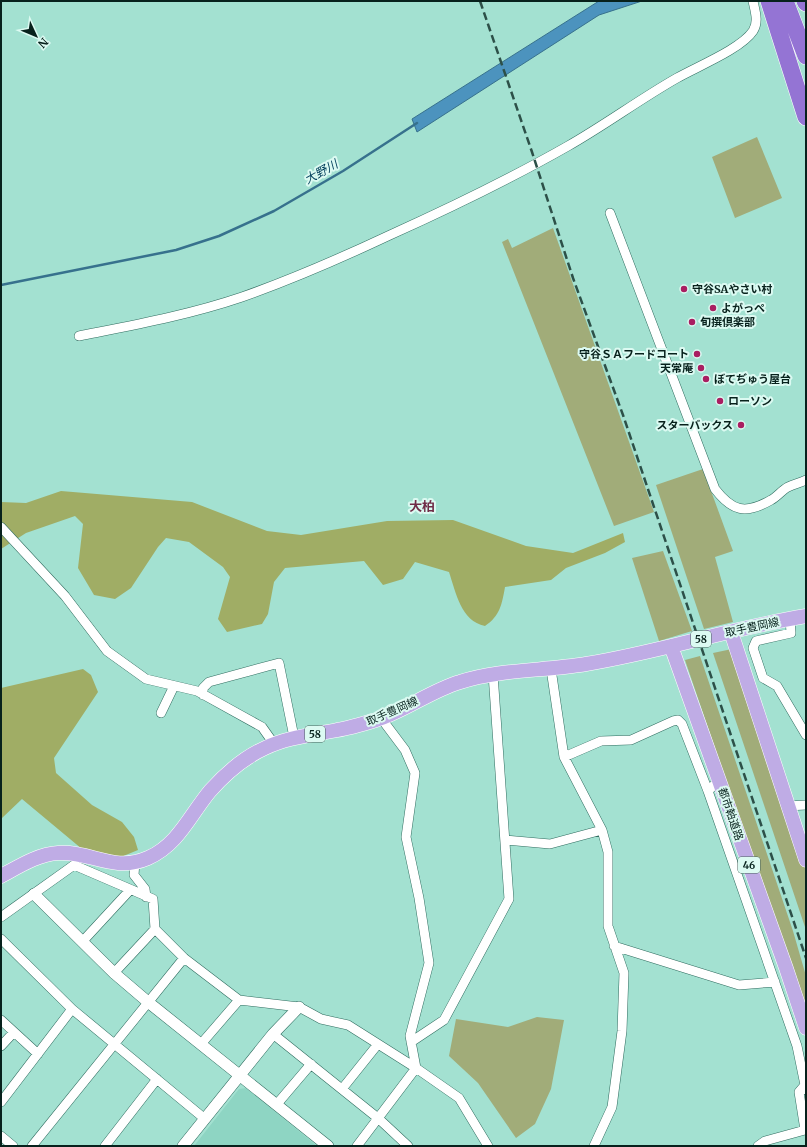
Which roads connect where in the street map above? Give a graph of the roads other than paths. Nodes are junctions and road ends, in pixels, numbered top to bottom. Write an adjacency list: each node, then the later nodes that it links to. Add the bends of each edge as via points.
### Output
1 (753, 1): 7 (street, via 756,24 753,32 744,40 677,78 570,145 492,187 300,276 183,314)
2 (769, 1): 5 (highway)
3 (785, 1): 4 (highway)
4 (806, 56)
5 (806, 117)
6 (610, 213): 8 (street, via 714,489 733,507 749,510 772,500 787,487)
7 (79, 336)
8 (806, 480)
9 (1, 527): 16 (street, via 64,596 107,651 146,679)
10 (806, 616): 11 (main road, 取手豊岡線 / 58)
11 (790, 619): 12 (main road, 取手豊岡線 / 58); 20 (street, via 791,633 756,641 754,652 763,678 777,686)
12 (731, 632): 13 (main road, 取手豊岡線 / 58); 27 (main road)
13 (671, 646): 14 (main road, 取手豊岡線 / 58); 24 (main road, 都市軸道路 / 46)
14 (551, 669): 15 (main road, 取手豊岡線 / 58); 23 (street)
15 (494, 674): 19 (main road, 取手豊岡線 / 58, via 461,681); 29 (street)
16 (174, 686): 17 (street); 18 (street)
17 (203, 695): 21 (street, via 203,688 209,682 279,664); 22 (street, via 262,727)
18 (161, 713)
19 (381, 718): 21 (main road, 取手豊岡線 / 58, via 339,730); 52 (street, via 405,750 415,773 406,838 429,963 410,1036)
20 (806, 735)
21 (294, 737): 22 (main road, 取手豊岡線 / 58)
22 (274, 744): 31 (main road, 取手豊岡線 / 58, via 244,759 228,773 210,791 174,840 164,849)
23 (564, 757): 25 (street, via 601,741 631,740 678,720 682,724); 28 (street)
24 (720, 783): 25 (street); 49 (main road, 都市軸道路 / 46)
25 (708, 791): 43 (street)
26 (806, 805): 27 (street)
27 (787, 806): 30 (main road)
28 (602, 830): 29 (street, via 550,844); 40 (street, via 608,852 608,926)
29 (505, 840): 52 (street, via 509,898 444,1020)
30 (806, 860)
31 (135, 862): 32 (main road, 取手豊岡線 / 58, via 112,864 76,854 52,854); 35 (street, via 134,875 145,889)
32 (1, 876)
33 (130, 890): 34 (street, via 74,865); 35 (street); 39 (street)
34 (34, 894): 36 (street); 39 (street)
35 (146, 896): 37 (street, via 153,899)
36 (1, 917)
37 (155, 929): 41 (street); 42 (street)
38 (1, 939): 47 (street)
39 (82, 942): 42 (street)
40 (614, 946): 43 (street, via 740,985); 77 (street, via 624,973 622,1031 612,1107)
41 (184, 958): 44 (street); 45 (street)
42 (114, 973): 45 (street)
43 (775, 982): 62 (street, via 797,1046)
44 (238, 1000): 46 (street); 54 (street)
45 (148, 1002): 53 (street); 54 (street)
46 (299, 1007): 51 (street); 55 (street, via 321,1019 348,1025)
47 (72, 1010): 53 (street); 57 (street)
48 (1, 1020): 50 (street)
49 (806, 1028)
50 (14, 1032): 56 (street); 57 (street)
51 (273, 1034): 58 (street); 60 (street)
52 (411, 1042): 59 (street)
53 (114, 1044): 61 (street); 70 (street)
54 (201, 1044): 60 (street)
55 (378, 1044): 59 (street); 63 (street)
56 (1, 1046)
57 (38, 1054): 64 (street)
58 (311, 1064): 63 (street); 65 (street)
59 (416, 1068): 67 (street); 76 (street, via 459,1098)
60 (241, 1075): 65 (street); 66 (street)
61 (157, 1079): 66 (street); 71 (street)
62 (805, 1087): 78 (street, via 799,1092 805,1130 764,1140)
63 (342, 1089): 67 (street)
64 (1, 1102)
65 (277, 1104): 73 (street)
66 (205, 1119): 72 (street)
67 (379, 1119): 74 (street); 75 (street)
68 (1, 1136): 69 (street)
69 (13, 1146)
70 (32, 1146)
71 (104, 1146)
72 (183, 1146)
73 (328, 1146)
74 (357, 1146)
75 (408, 1146)
76 (488, 1146)
77 (594, 1146)
78 (758, 1146)

